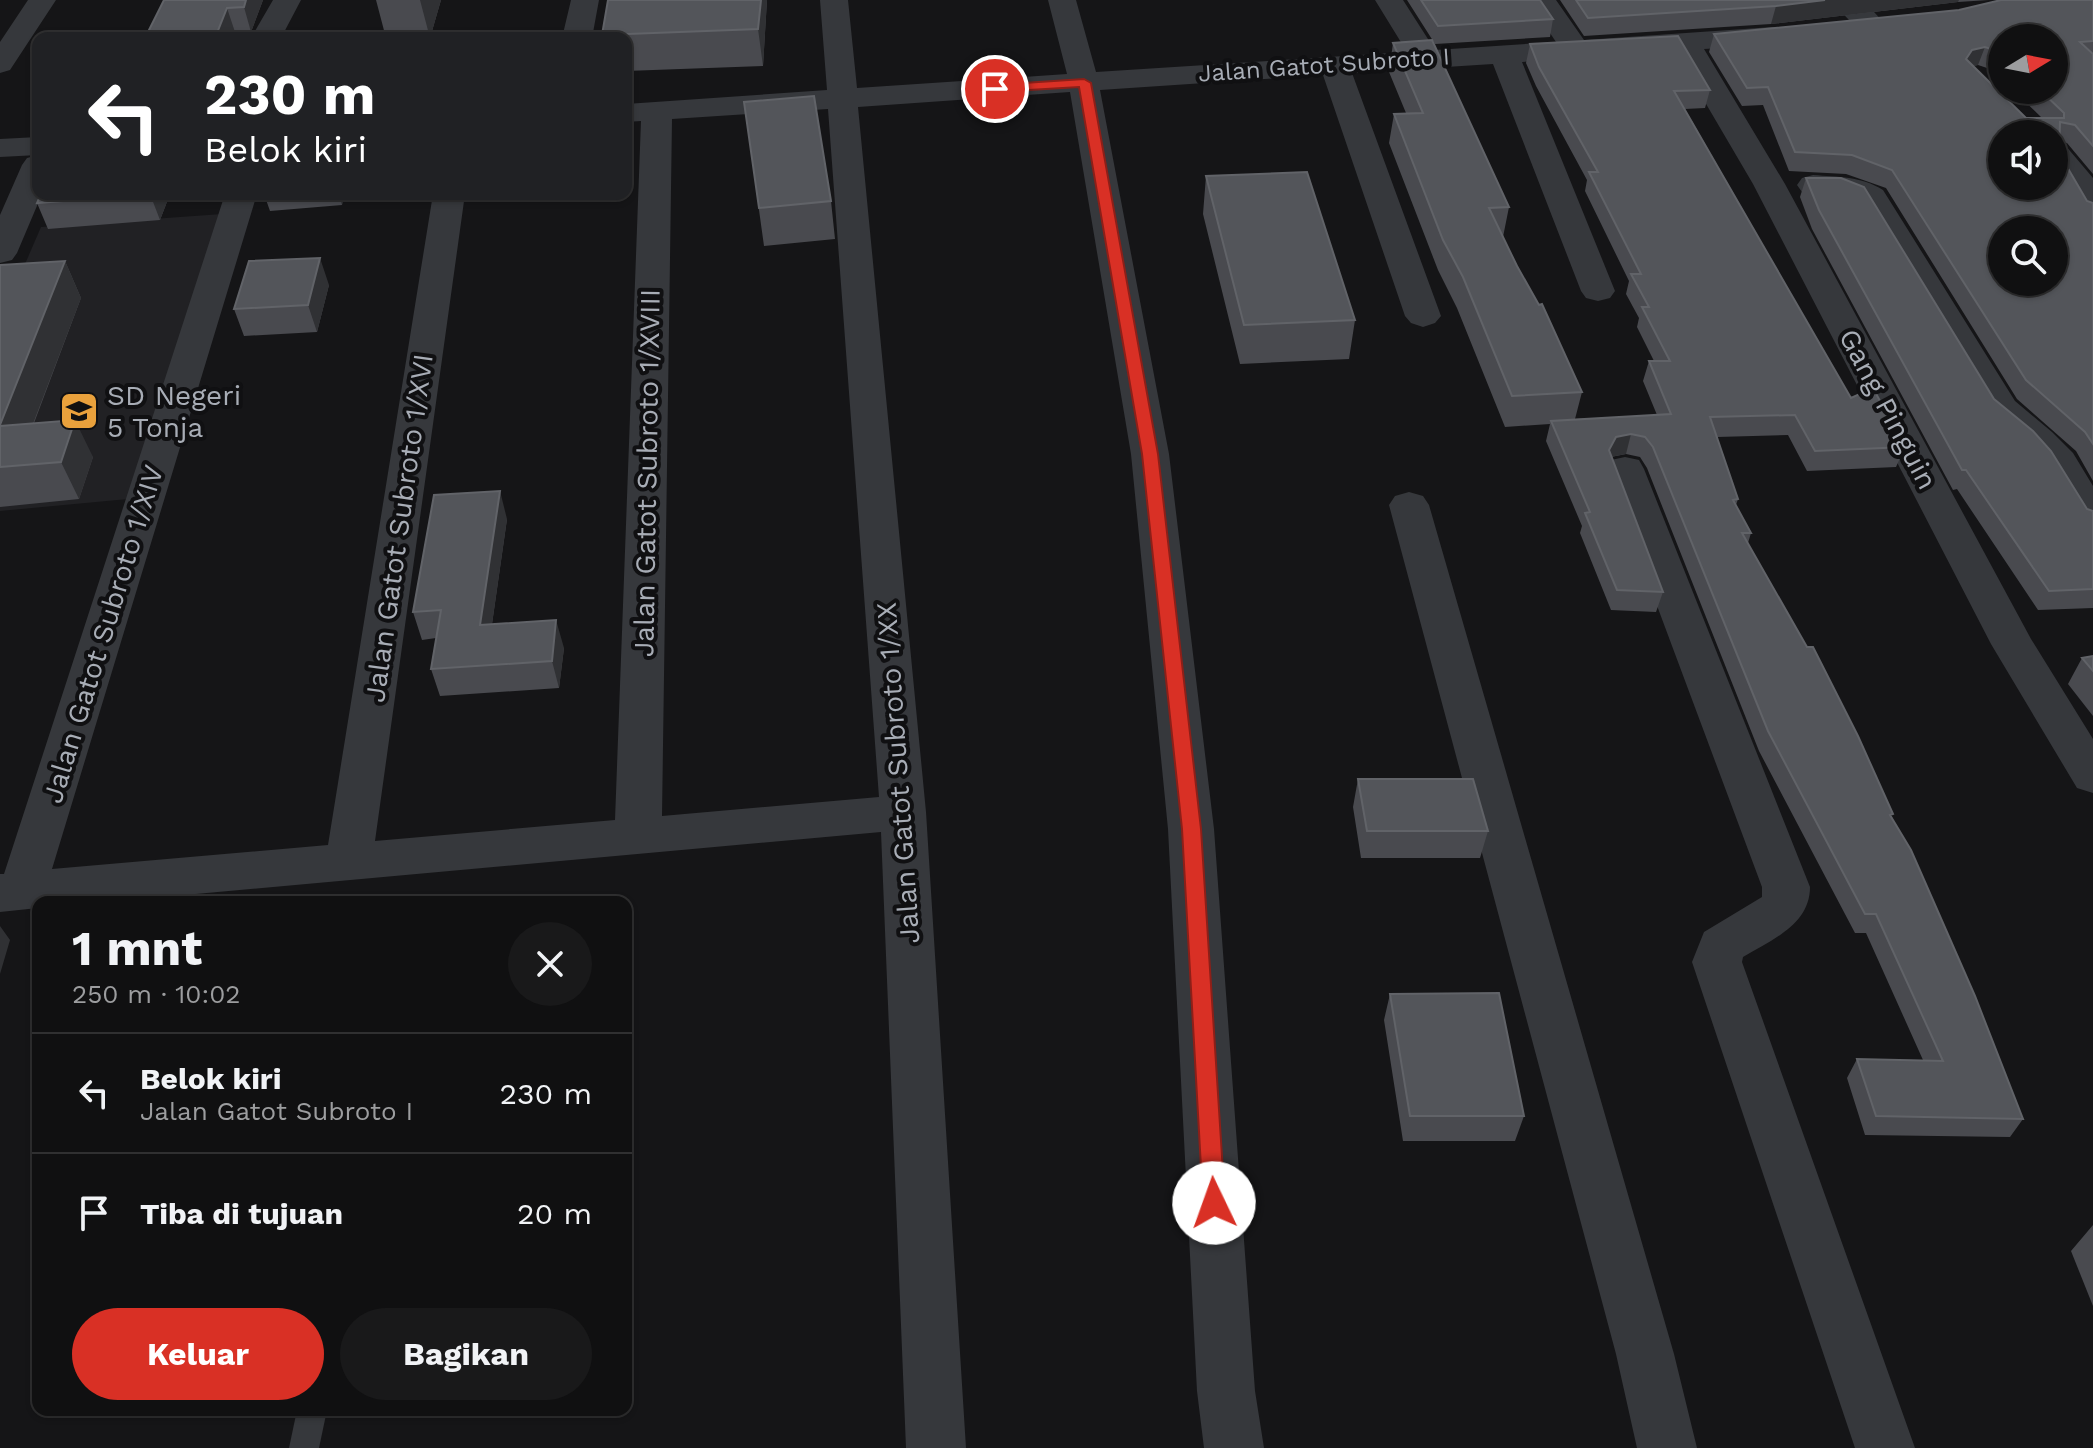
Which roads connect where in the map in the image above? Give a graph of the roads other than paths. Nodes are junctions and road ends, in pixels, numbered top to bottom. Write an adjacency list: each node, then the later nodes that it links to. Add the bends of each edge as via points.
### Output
1 (42, 0): 17 (street)
2 (287, 0): 10 (street)
3 (585, 0): 11 (street)
4 (834, 0): 20 (street, Jalan Gatot Subroto 1/XX)
5 (1062, 0): 19 (street)
6 (1389, 0): 16 (street)
7 (1542, 0): 14 (street)
8 (1847, 0): 9 (street, via 1883,24)
9 (1836, 29)
10 (269, 32)
11 (578, 32)
12 (1800, 33): 13 (street, Jalan Gatot Subroto I)
13 (1684, 41): 14 (street, Jalan Gatot Subroto I); 26 (street, Gang Pinguin)
14 (1575, 48): 15 (street, Jalan Gatot Subroto I)
15 (1504, 53): 16 (street, Jalan Gatot Subroto I); 31 (street)
16 (1425, 57): 18 (street, Jalan Gatot Subroto I)
17 (0, 64)
18 (1334, 64): 19 (street, Jalan Gatot Subroto I); 32 (street)
19 (1084, 83): 20 (street, Jalan Gatot Subroto I); 44 (street, via 1157,516 1191,829 1226,1391)
20 (845, 98): 21 (street, Jalan Gatot Subroto I); 37 (street, Jalan Gatot Subroto 1/XX)
21 (641, 112): 38 (street, Jalan Gatot Subroto 1/XVIII)
22 (32, 146): 23 (street)
23 (0, 148)
24 (2068, 168): 29 (street)
25 (32, 179): 30 (street)
26 (1769, 184): 35 (street, via 1844,186 1871,197 2001,409 2059,462); 36 (street, Gang Pinguin, via 2012,644)
27 (239, 200): 40 (street, Jalan Gatot Subroto 1/XIV)
28 (448, 200): 39 (street, Jalan Gatot Subroto 1/XVI)
29 (2093, 212)
30 (0, 253)
31 (1598, 291)
32 (1423, 316)
33 (1625, 469): 46 (street, via 1786,887 1779,911 1721,946 1717,962)
34 (1409, 505): 45 (street)
35 (2093, 518)
36 (2093, 776)
37 (903, 812): 38 (street); 43 (street, Jalan Gatot Subroto 1/XX)
38 (638, 835): 39 (street)
39 (349, 862): 40 (street)
40 (11, 892)
41 (311, 1416): 42 (lane)
42 (304, 1448)
43 (936, 1448)
44 (1234, 1448)
45 (1667, 1448)
46 (1885, 1448)

